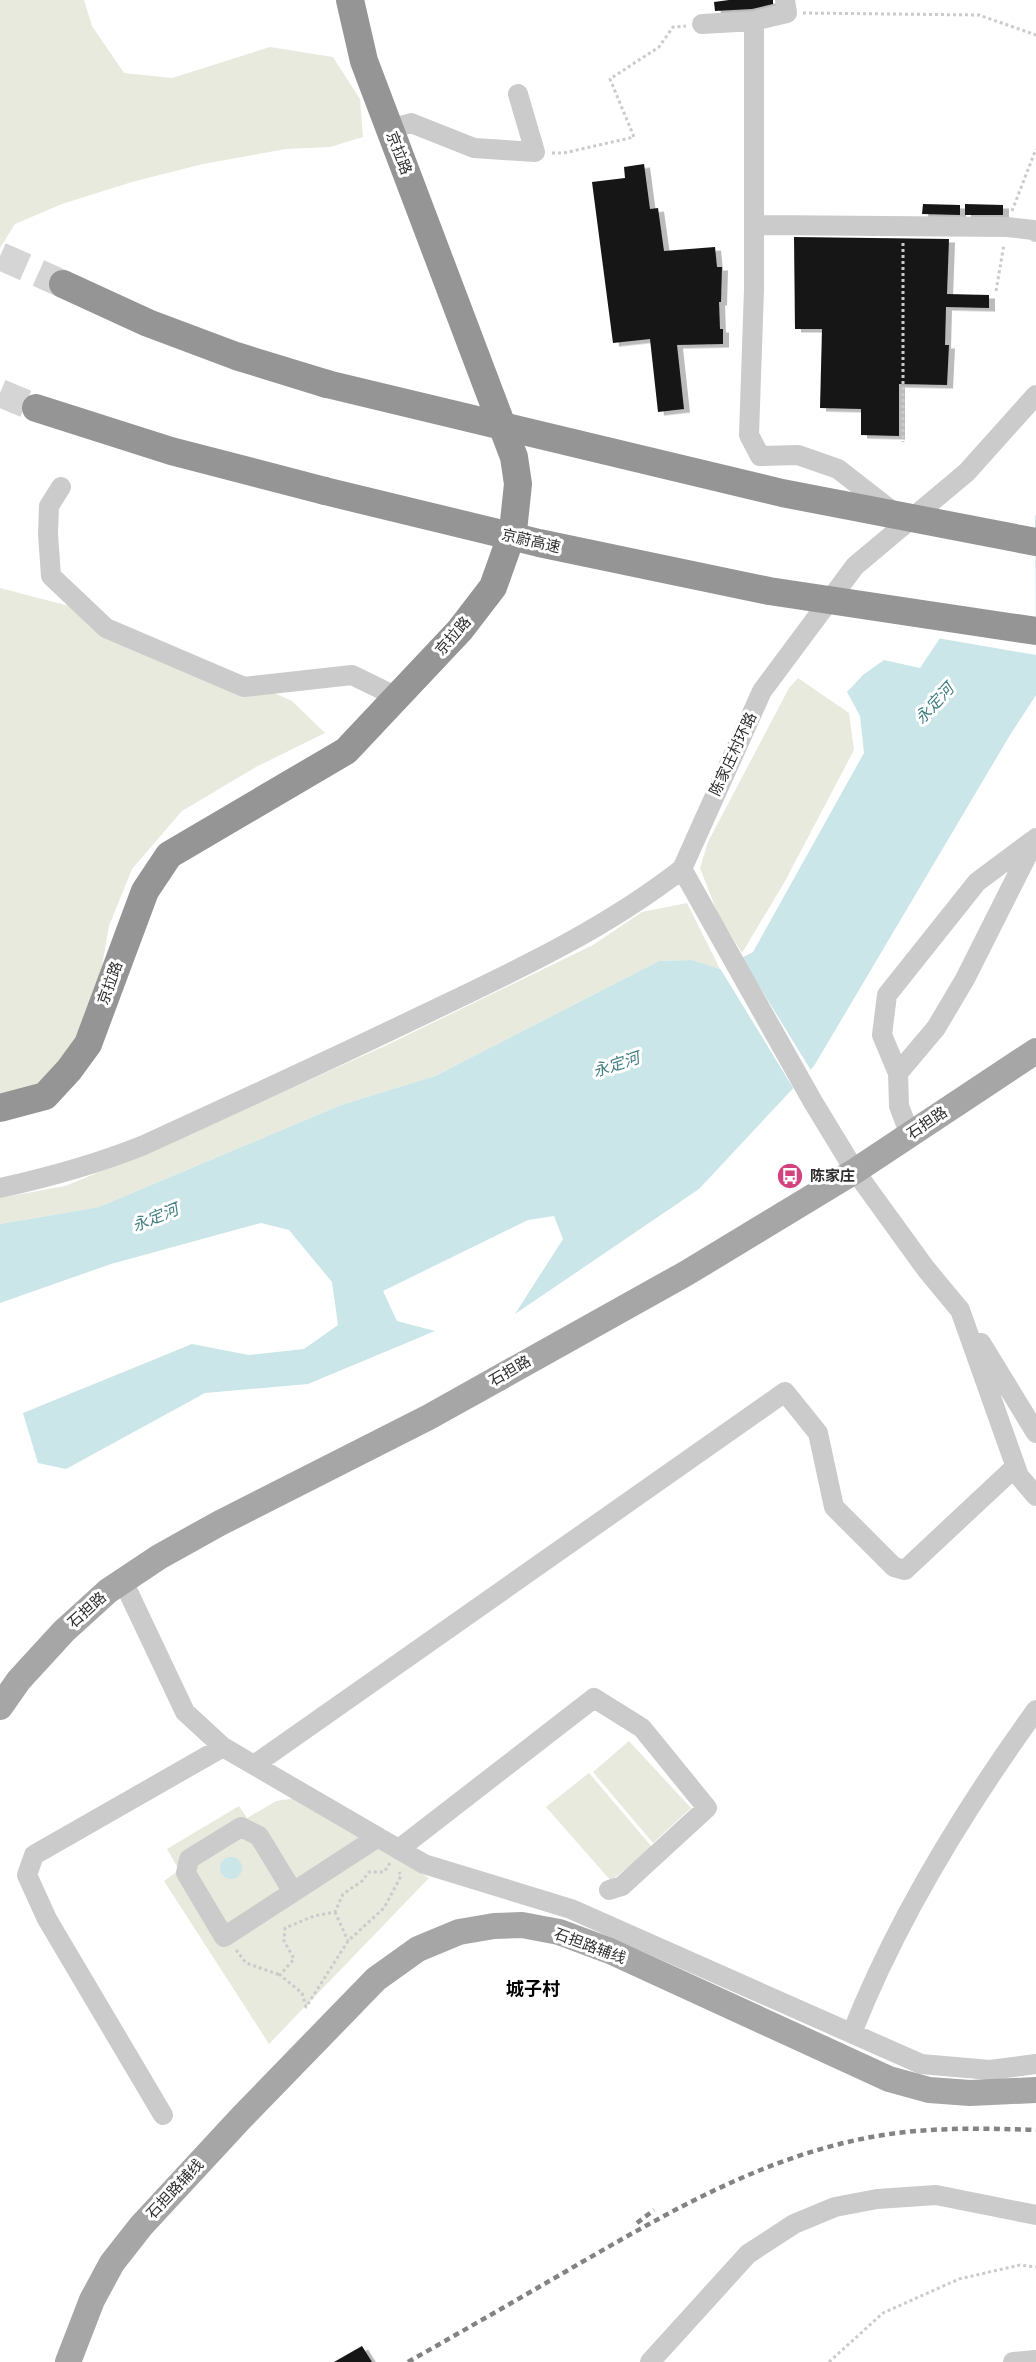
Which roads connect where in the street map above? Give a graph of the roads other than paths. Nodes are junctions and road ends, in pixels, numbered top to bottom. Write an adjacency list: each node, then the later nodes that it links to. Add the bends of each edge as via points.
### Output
1 (350, 0): 6 (highway, 京拉路, via 364,61)
2 (786, 6): 3 (street)
3 (754, 21): 4 (street); 7 (street)
4 (702, 24)
5 (518, 94): 6 (street, via 535,152 474,148 411,123)
6 (390, 129): 16 (highway, 京拉路, via 514,457 518,484 513,531 493,587 460,630)
7 (754, 225): 8 (street, via 1007,227); 13 (street, via 749,435 760,456 798,455 838,469)
8 (1036, 232)
9 (63, 284): 14 (highway, bridge, via 148,323 327,384 782,493)
10 (1036, 395): 13 (street, 陈家庄村环路, via 967,472)
11 (36, 408): 15 (highway, 京蔚高速, bridge, via 171,451 539,543 769,591)
12 (61, 487): 16 (street, via 49,506 51,576 106,628 244,687 352,675)
13 (906, 523): 18 (street, 陈家庄村环路, via 855,566 762,691)
14 (1036, 542)
15 (1036, 631)
16 (397, 697): 21 (highway, 京拉路, via 345,751 169,855 145,891 88,1044 45,1096)
17 (1036, 838): 20 (street, via 960,989 936,1028); 20 (street, via 977,882 887,994 882,1035)
18 (682, 869): 23 (street); 24 (street, via 646,897 519,969 326,1061 124,1153)
19 (1036, 1051): 22 (main road, 石担路)
20 (898, 1073): 22 (street, via 899,1106)
21 (0, 1108)
22 (910, 1135): 23 (main road, 石担路)
23 (855, 1171): 25 (street); 29 (main road, 石担路, via 685,1274 429,1417 220,1523)
24 (0, 1188)
25 (960, 1310): 26 (street); 27 (street)
26 (1036, 1432)
27 (1015, 1467): 28 (street); 33 (street, via 905,1570 894,1567 834,1507 818,1433 784,1392)
28 (1036, 1496)
29 (123, 1581): 30 (main road, 石担路, via 64,1631); 32 (street, via 185,1712)
30 (0, 1707)
31 (1036, 1710): 38 (street, via 999,1761 918,1893)
32 (224, 1747): 33 (street); 41 (street, via 34,1856 27,1875 47,1919)
33 (254, 1765): 34 (street)
34 (378, 1837): 35 (street); 37 (street)
35 (396, 1853): 36 (street, via 594,1698 642,1728 707,1808 622,1886); 38 (street, via 572,1909)
36 (609, 1890)
37 (293, 1892): 37 (street, via 224,1937 186,1873 189,1859 241,1827 259,1836)
38 (852, 2033): 39 (street, via 921,2064 990,2070)
39 (1036, 2064)
40 (1036, 2090): 44 (main road, 石担路辅线, via 970,2093 889,2079 610,1951 559,1932 522,1925 459,1932 418,1949 376,1979 141,2226 112,2263 92,2300)
41 (163, 2115)
42 (1036, 2215): 45 (street, via 936,2195 835,2207 794,2224 748,2254)
43 (1036, 2360): 46 (street)
44 (68, 2362)
45 (650, 2362)
46 (1013, 2362)

